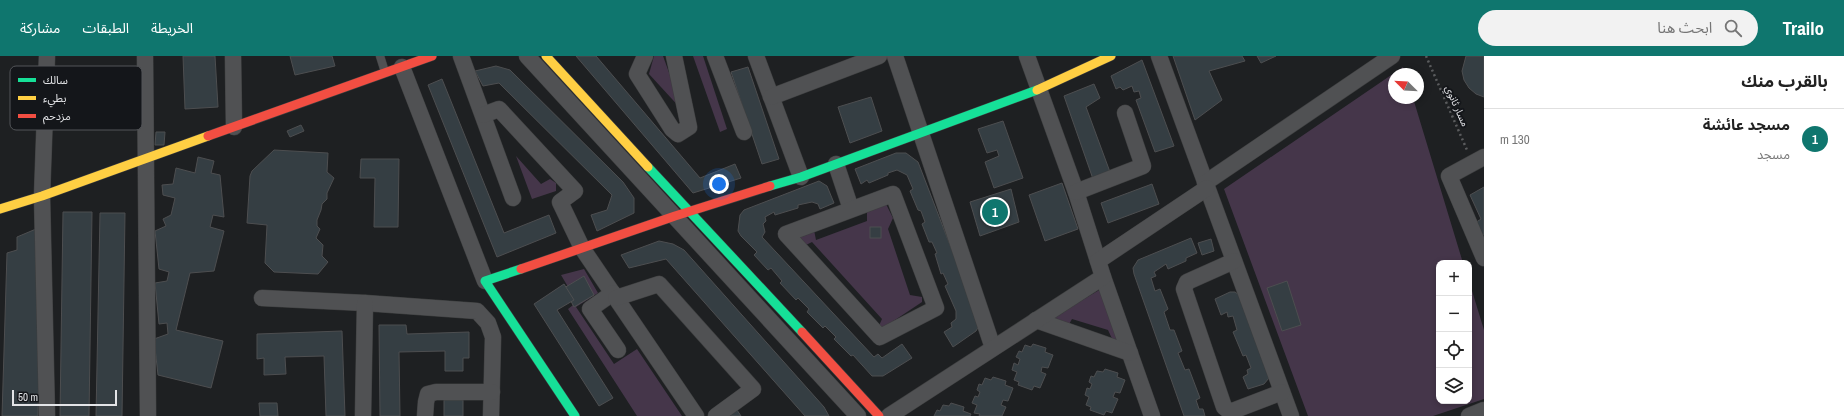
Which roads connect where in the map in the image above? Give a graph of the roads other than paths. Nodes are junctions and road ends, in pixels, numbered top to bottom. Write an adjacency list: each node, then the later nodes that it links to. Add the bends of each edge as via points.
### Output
1 (47, 56): 19 (street)
2 (145, 56): 30 (street)
3 (233, 56): 26 (street)
4 (380, 56): 21 (lane)
5 (432, 56): 20 (street)
6 (461, 56): 25 (street)
7 (527, 56): 41 (street)
8 (546, 56): 40 (street)
9 (644, 56): 10 (street, via 637,74 672,129 678,134 689,127)
10 (674, 56)
11 (715, 56): 28 (street)
12 (756, 56): 23 (street)
13 (879, 56): 23 (street)
14 (895, 56): 29 (street)
15 (1027, 56): 22 (street)
16 (1111, 56): 22 (street)
17 (1159, 56): 34 (street)
18 (1392, 56): 34 (street)
19 (47, 66)
20 (402, 67): 21 (street); 47 (street)
21 (386, 72): 26 (street)
22 (1039, 89): 29 (street); 35 (street)
23 (771, 97): 33 (street)
24 (1125, 113): 35 (street, via 1143,166)
25 (483, 115): 37 (street); 42 (street, via 499,109 575,191 560,202)
26 (234, 127): 30 (street)
27 (44, 130): 36 (street)
28 (744, 132)
29 (922, 134): 32 (street); 52 (street)
30 (146, 159): 36 (street); 59 (street)
31 (1478, 160): 43 (street, via 1449,176)
32 (836, 164): 33 (street); 39 (street)
33 (801, 177): 40 (street)
34 (1206, 186): 44 (street); 45 (street)
35 (1076, 192): 44 (street)
36 (42, 196): 38 (street); 58 (street)
37 (513, 198)
38 (0, 209)
39 (851, 209): 39 (street, via 893,194 936,308 880,337 786,234)
40 (691, 212): 41 (street); 67 (street)
41 (675, 216): 42 (street); 66 (street)
42 (582, 248): 47 (street); 48 (street)
43 (1484, 258)
44 (1098, 261): 46 (street)
45 (1234, 262): 56 (street); 56 (street, via 1187,282 1184,289 1224,407 1230,412)
46 (1103, 277): 51 (street); 54 (street)
47 (484, 281): 63 (street)
48 (615, 295): 53 (street, via 590,309); 64 (street); 65 (street, via 659,284 753,389)
49 (262, 298): 50 (street)
50 (365, 303): 55 (street, via 477,311 488,323 494,337); 60 (street)
51 (1036, 320): 52 (street); 54 (street)
52 (993, 348): 68 (street)
53 (618, 350)
54 (1130, 353): 69 (street)
55 (492, 392): 61 (street, via 428,394); 62 (street)
56 (1282, 392): 70 (street)
57 (1484, 410): 71 (street)
58 (47, 416)
59 (148, 416)
60 (362, 416)
61 (425, 416)
62 (491, 416)
63 (575, 416)
64 (696, 416)
65 (716, 416)
66 (858, 416)
67 (879, 416)
68 (888, 416)
69 (1152, 416)
70 (1291, 416)
71 (1469, 416)

